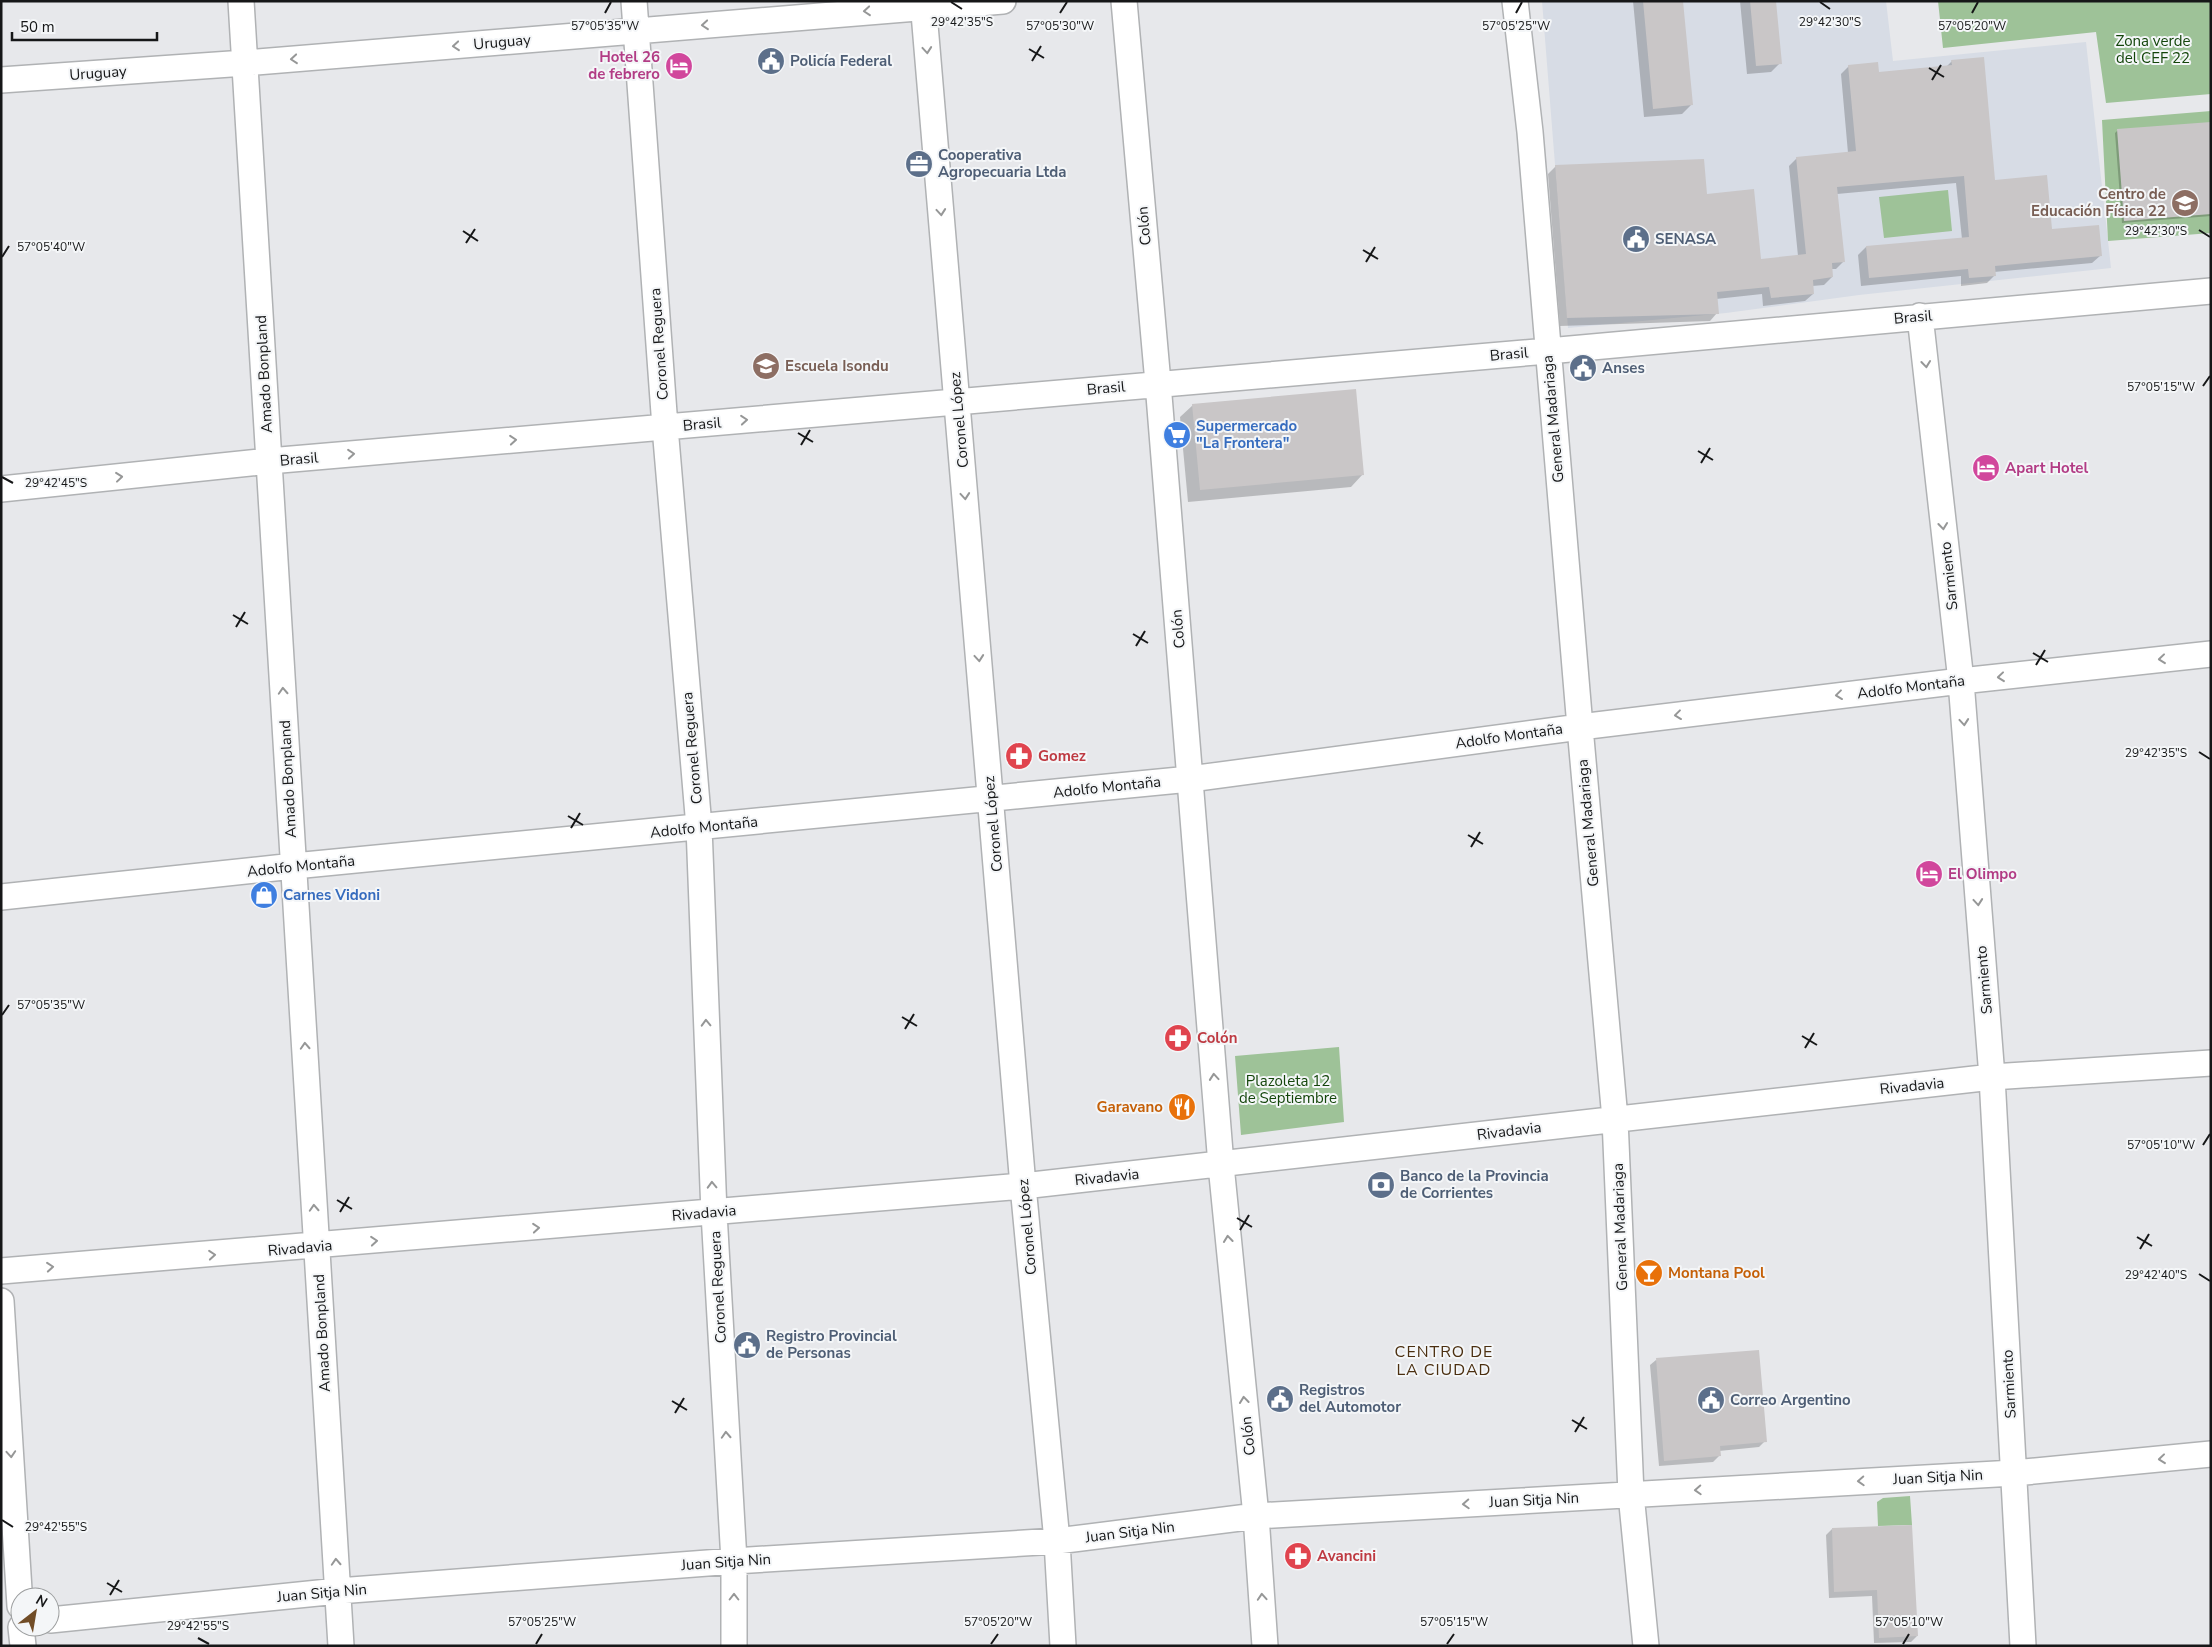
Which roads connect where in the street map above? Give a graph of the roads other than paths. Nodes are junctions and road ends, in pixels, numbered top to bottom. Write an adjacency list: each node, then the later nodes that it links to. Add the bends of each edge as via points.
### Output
1 (242, 1): 8 (street, Amado Bonpland)
2 (634, 1): 7 (street, Coronel Reguera)
3 (1003, 1): 6 (street, Uruguay)
4 (1124, 1): 13 (street, Colón)
5 (1515, 1): 12 (street, General Madariaga, via 1530,132)
6 (923, 4): 7 (street, Uruguay, one-way to 7); 14 (street, Coronel López, one-way to 14)
7 (636, 31): 8 (street, Uruguay, one-way to 8); 15 (street, Coronel Reguera)
8 (245, 63): 9 (street, Uruguay); 16 (street, Amado Bonpland)
9 (1, 80)
10 (2211, 291): 11 (street, Brasil)
11 (1920, 316): 12 (street, Brasil); 19 (street, Sarmiento, one-way to 19)
12 (1548, 351): 13 (street, Brasil); 20 (street, General Madariaga)
13 (1158, 383): 14 (street, Brasil); 21 (street, Colón)
14 (957, 401): 15 (street, Brasil, one-way to 14); 22 (street, Coronel López, one-way to 22)
15 (665, 427): 16 (street, Brasil, one-way to 15); 23 (street, Coronel Reguera)
16 (269, 461): 17 (street, Brasil, one-way to 16); 24 (street, Amado Bonpland, one-way to 16)
17 (1, 489)
18 (2211, 654): 19 (street, Adolfo Montaña, one-way to 19)
19 (1960, 681): 20 (street, Adolfo Montaña, one-way to 20); 27 (street, Sarmiento, one-way to 27)
20 (1580, 727): 21 (street, Adolfo Montaña); 28 (street, General Madariaga)
21 (1190, 779): 22 (street, Adolfo Montaña); 29 (street, Colón, one-way to 21)
22 (991, 798): 23 (street, Adolfo Montaña); 30 (street, Coronel López)
23 (699, 827): 24 (street, Adolfo Montaña); 31 (street, Coronel Reguera, one-way to 23)
24 (294, 866): 25 (street, Adolfo Montaña); 32 (street, Amado Bonpland, one-way to 24)
25 (1, 897)
26 (2211, 1063): 27 (street, Rivadavia)
27 (1992, 1076): 28 (street, Rivadavia); 36 (street, Sarmiento)
28 (1615, 1119): 29 (street, Rivadavia); 37 (street, General Madariaga)
29 (1221, 1165): 30 (street, Rivadavia); 38 (street, Colón, one-way to 29)
30 (1023, 1186): 31 (street, Rivadavia); 39 (street, Coronel López)
31 (714, 1213): 32 (street, Rivadavia, one-way to 31); 40 (street, Coronel Reguera, one-way to 31)
32 (317, 1246): 33 (street, Rivadavia, one-way to 32); 42 (street, Amado Bonpland, one-way to 32)
33 (1, 1271)
34 (1, 1301): 41 (street, one-way to 41)
35 (2211, 1454): 36 (street, Juan Sitja Nin, one-way to 36)
36 (2014, 1473): 37 (street, Juan Sitja Nin, one-way to 37); 49 (street, Sarmiento)
37 (1631, 1494): 38 (street, Juan Sitja Nin, one-way to 38); 48 (street, General Madariaga)
38 (1256, 1516): 39 (street, Juan Sitja Nin); 47 (street, Colón, one-way to 38)
39 (1057, 1541): 40 (street, Juan Sitja Nin); 46 (street, Coronel López)
40 (734, 1561): 42 (street, Juan Sitja Nin); 45 (street, Coronel Reguera, one-way to 40)
41 (19, 1587)
42 (338, 1591): 43 (street, Juan Sitja Nin); 44 (street, Amado Bonpland)
43 (60, 1619)
44 (341, 1646)
45 (734, 1646)
46 (1063, 1646)
47 (1266, 1646)
48 (1646, 1646)
49 (2023, 1646)

